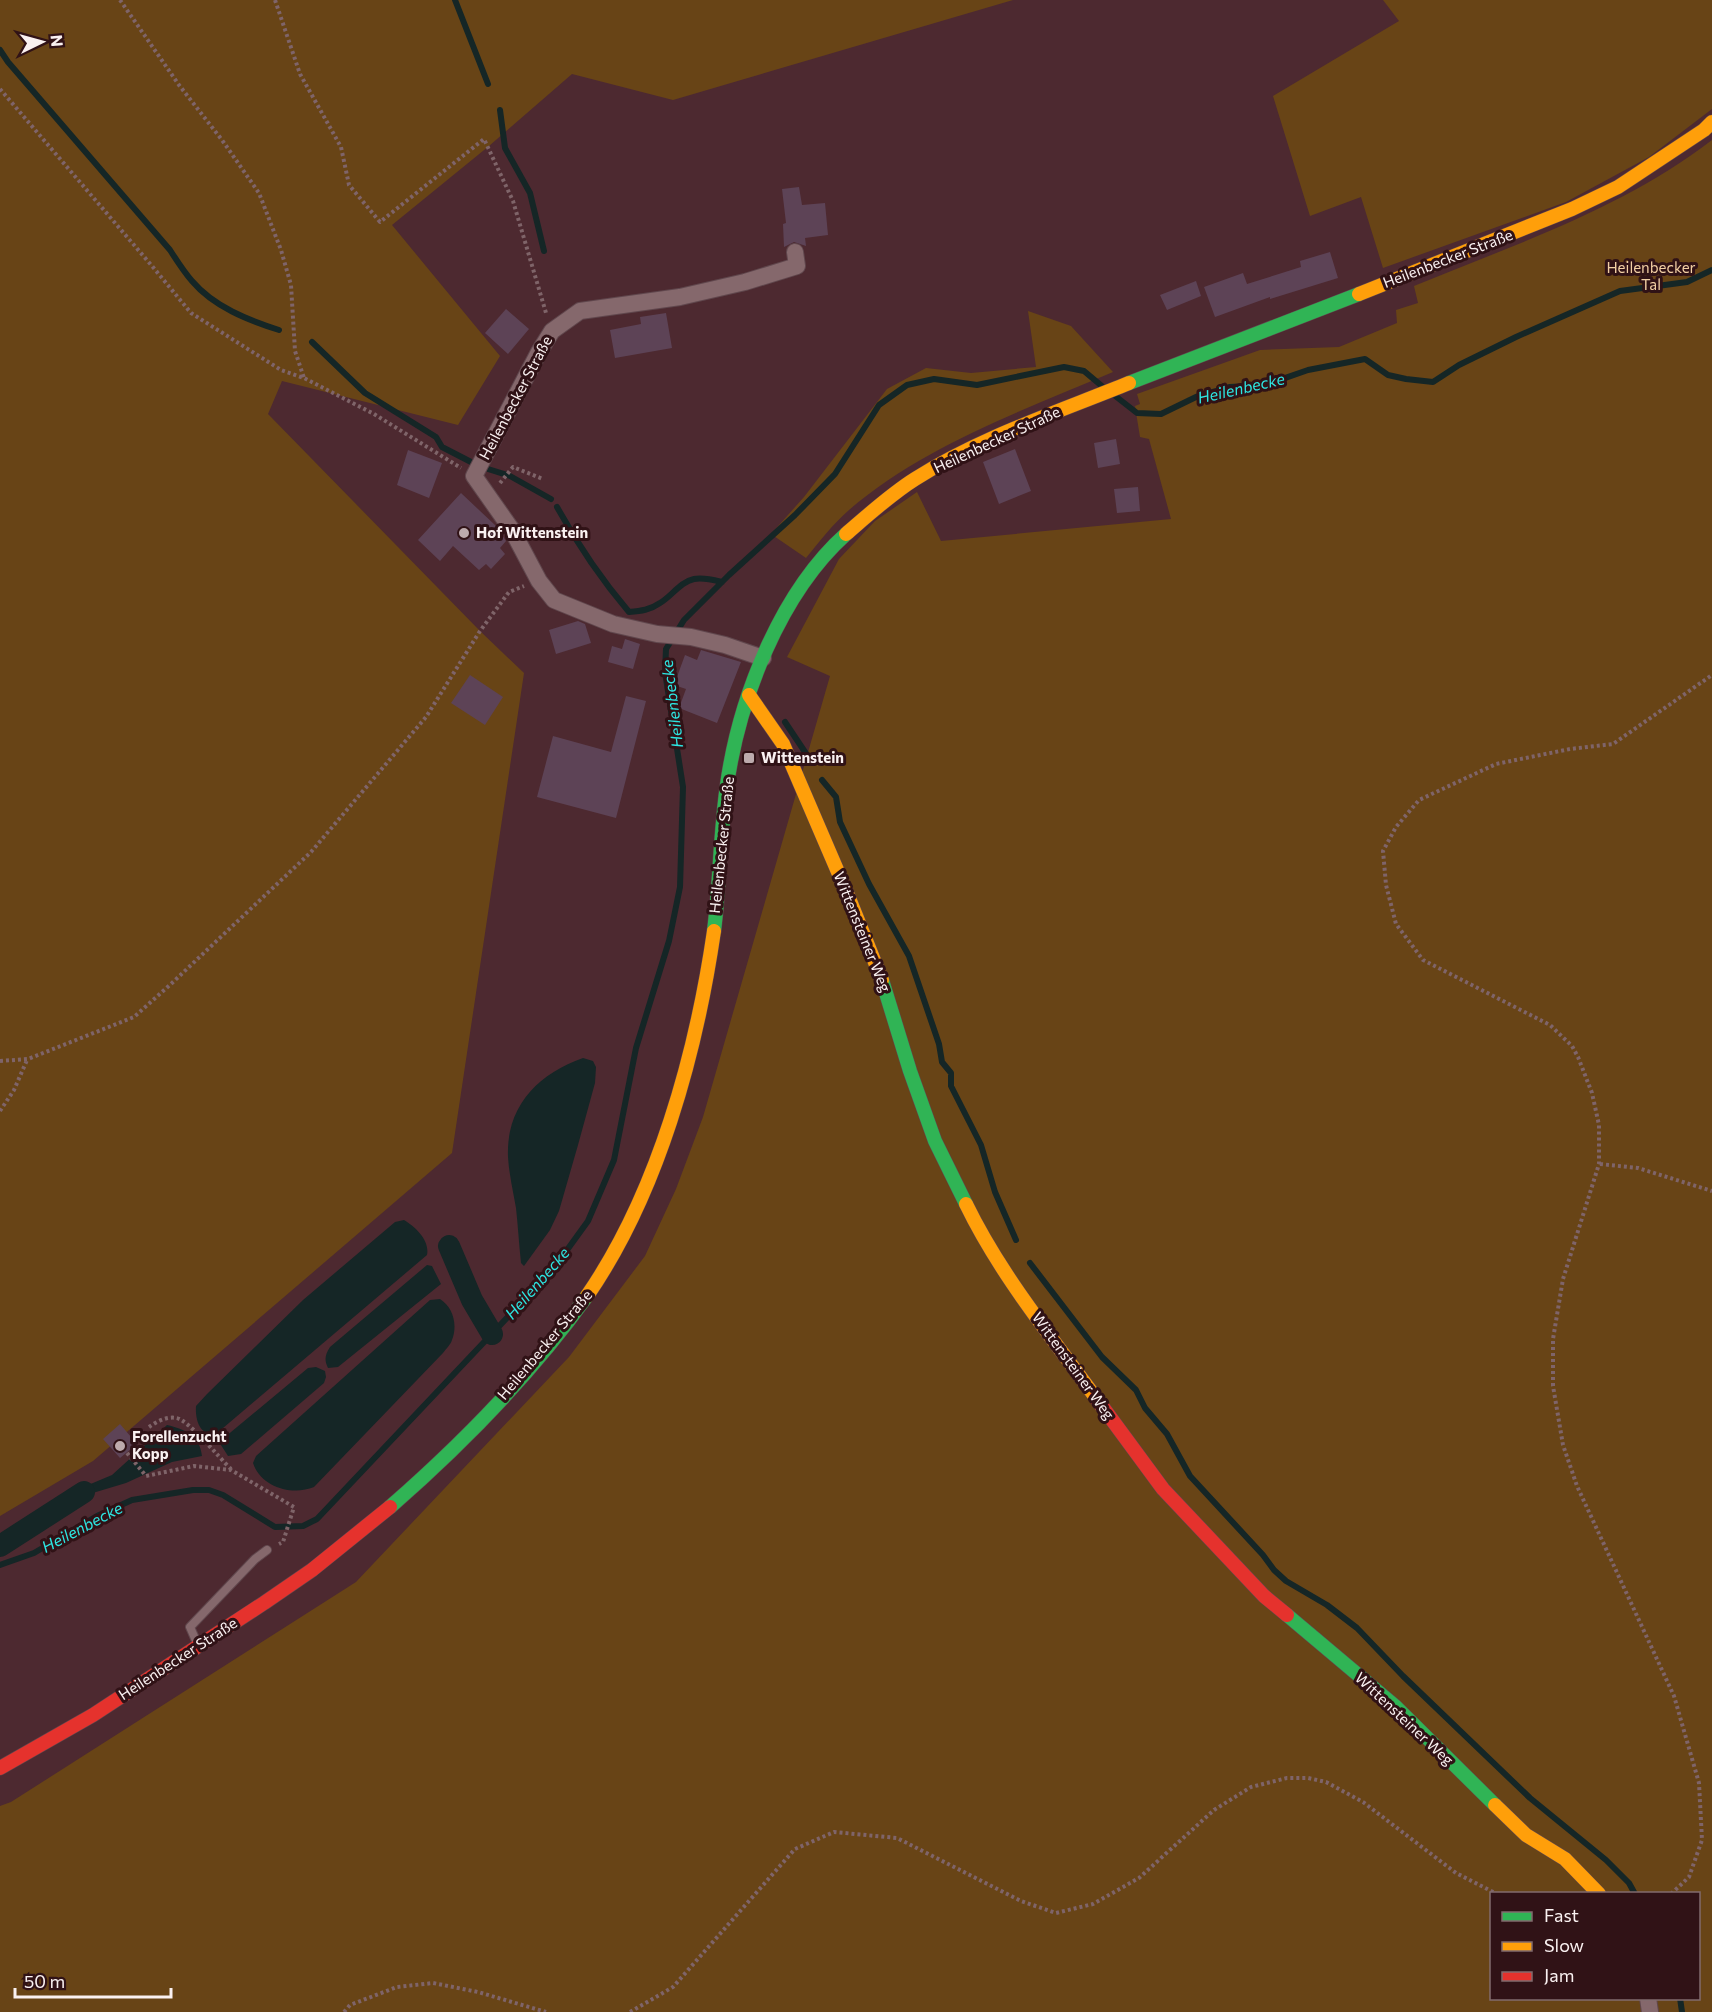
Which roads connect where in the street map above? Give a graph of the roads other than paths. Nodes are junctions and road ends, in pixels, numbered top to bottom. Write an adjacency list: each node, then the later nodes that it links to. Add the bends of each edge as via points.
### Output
1 (1712, 122): 3 (main road, Heilenbecker Straße, via 1618,187 1572,209 1129,381 999,436 916,478 852,528 819,562)
2 (795, 252): 3 (street, Heilenbecker Straße, via 796,266 745,282 680,297 580,311 552,331 474,476 554,600 614,624 692,637)
3 (763, 658): 4 (main road, Heilenbecker Straße)
4 (749, 695): 6 (main road, Heilenbecker Straße, via 730,766 715,915 701,1001 668,1123 645,1191 621,1243 546,1350 425,1474 313,1569); 8 (main road, Wittensteiner Weg, via 783,744 847,894 883,983 935,1141 975,1223 1015,1288 1163,1490 1264,1596 1395,1706 1526,1835 1564,1858)
5 (267, 1550): 6 (lane, via 190,1627)
6 (198, 1646): 7 (main road, Heilenbecker Straße)
7 (0, 1768)
8 (1598, 1892)

